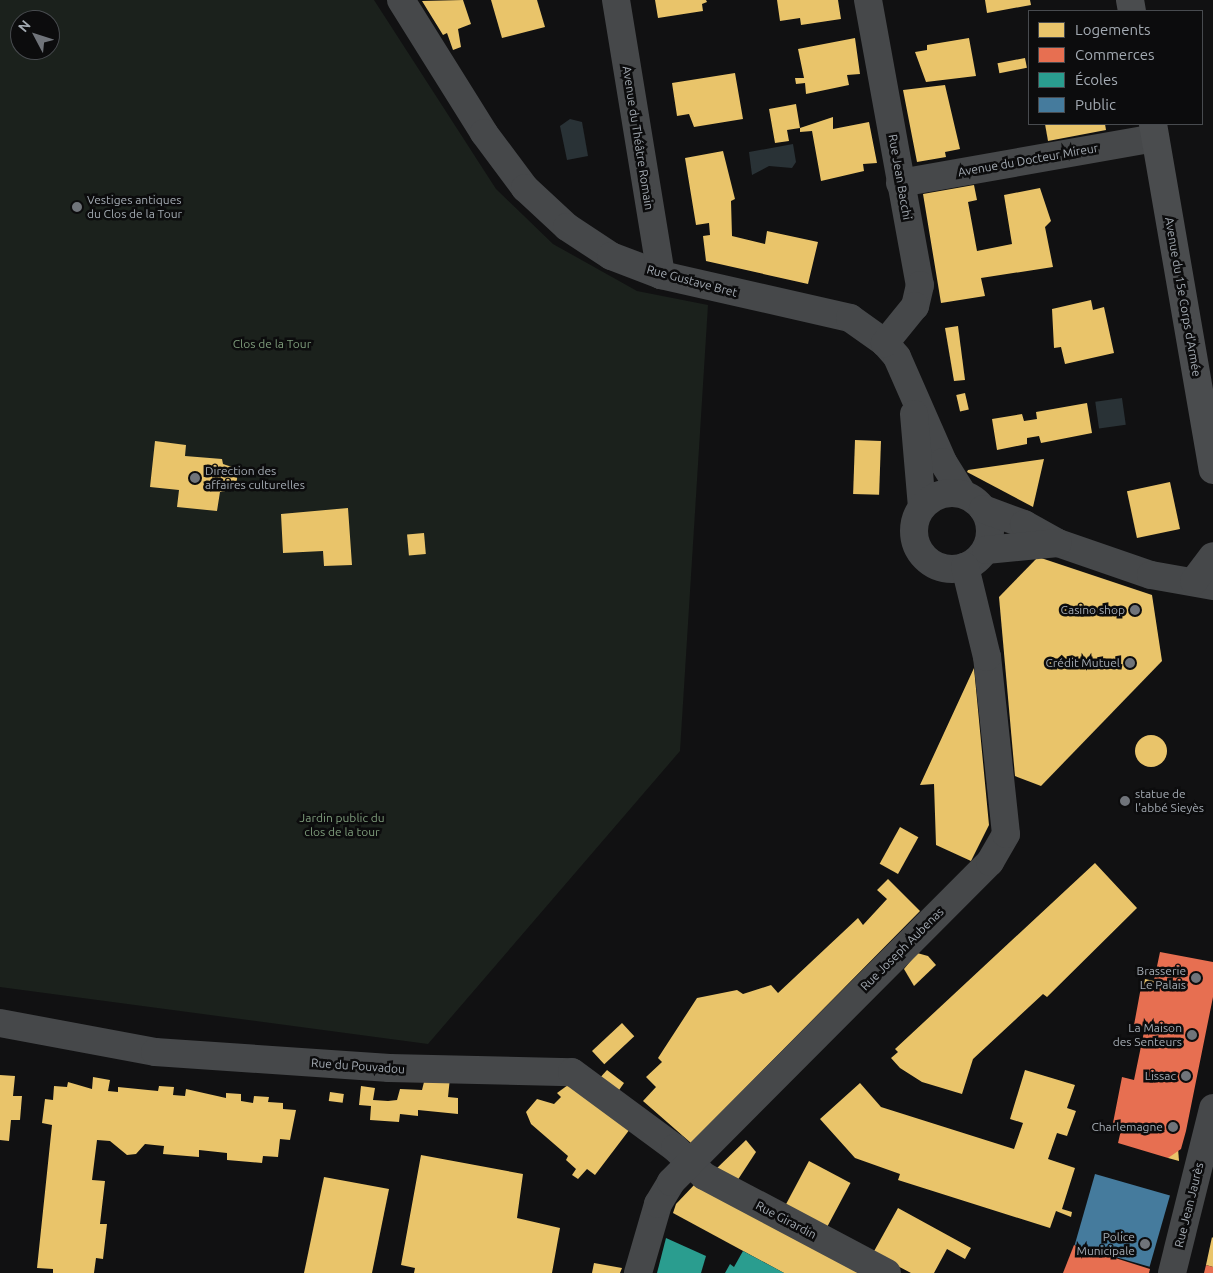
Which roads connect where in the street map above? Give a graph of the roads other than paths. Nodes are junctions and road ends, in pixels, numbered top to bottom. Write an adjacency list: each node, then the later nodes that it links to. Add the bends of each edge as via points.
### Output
1 (401, 0): 6 (street, Rue Gustave Bret, via 484,134 525,188 567,227 611,256)
2 (616, 0): 6 (street, Avenue du Théâtre Romain)
3 (868, 0): 5 (street, Rue Jean Bacchi)
4 (1154, 131): 5 (street, Avenue du Docteur Mireur); 9 (main road, Avenue du 15e Corps d'Armée)
5 (900, 183): 7 (street, Rue Jean Bacchi, via 919,296)
6 (661, 275): 7 (street, Rue Gustave Bret, via 850,318)
7 (885, 343): 8 (street, Rue Gustave Bret, via 897,357)
8 (914, 400): 10 (street, Rue Gustave Bret); 11 (street, Rue Gustave Bret)
9 (1213, 470)
10 (973, 501): 11 (street, via 938,496); 12 (street); 14 (street, via 990,524)
11 (922, 508): 14 (street, via 914,537 924,557 943,569)
12 (1058, 543): 14 (street); 15 (street, via 1150,574)
13 (1213, 556): 15 (street)
14 (976, 559): 18 (street, Rue Joseph Aubenas, via 1006,834 990,862)
15 (1204, 583)
16 (0, 1023): 18 (street, Rue du Pouvadou, via 155,1052 389,1068 572,1072)
17 (1213, 1108): 21 (street, Rue Jean Jaurès)
18 (689, 1162): 19 (street, Rue Joseph Aubenas, via 658,1204); 20 (street, Rue Girardin, via 704,1176)
19 (638, 1273)
20 (887, 1273)
21 (1172, 1273)

